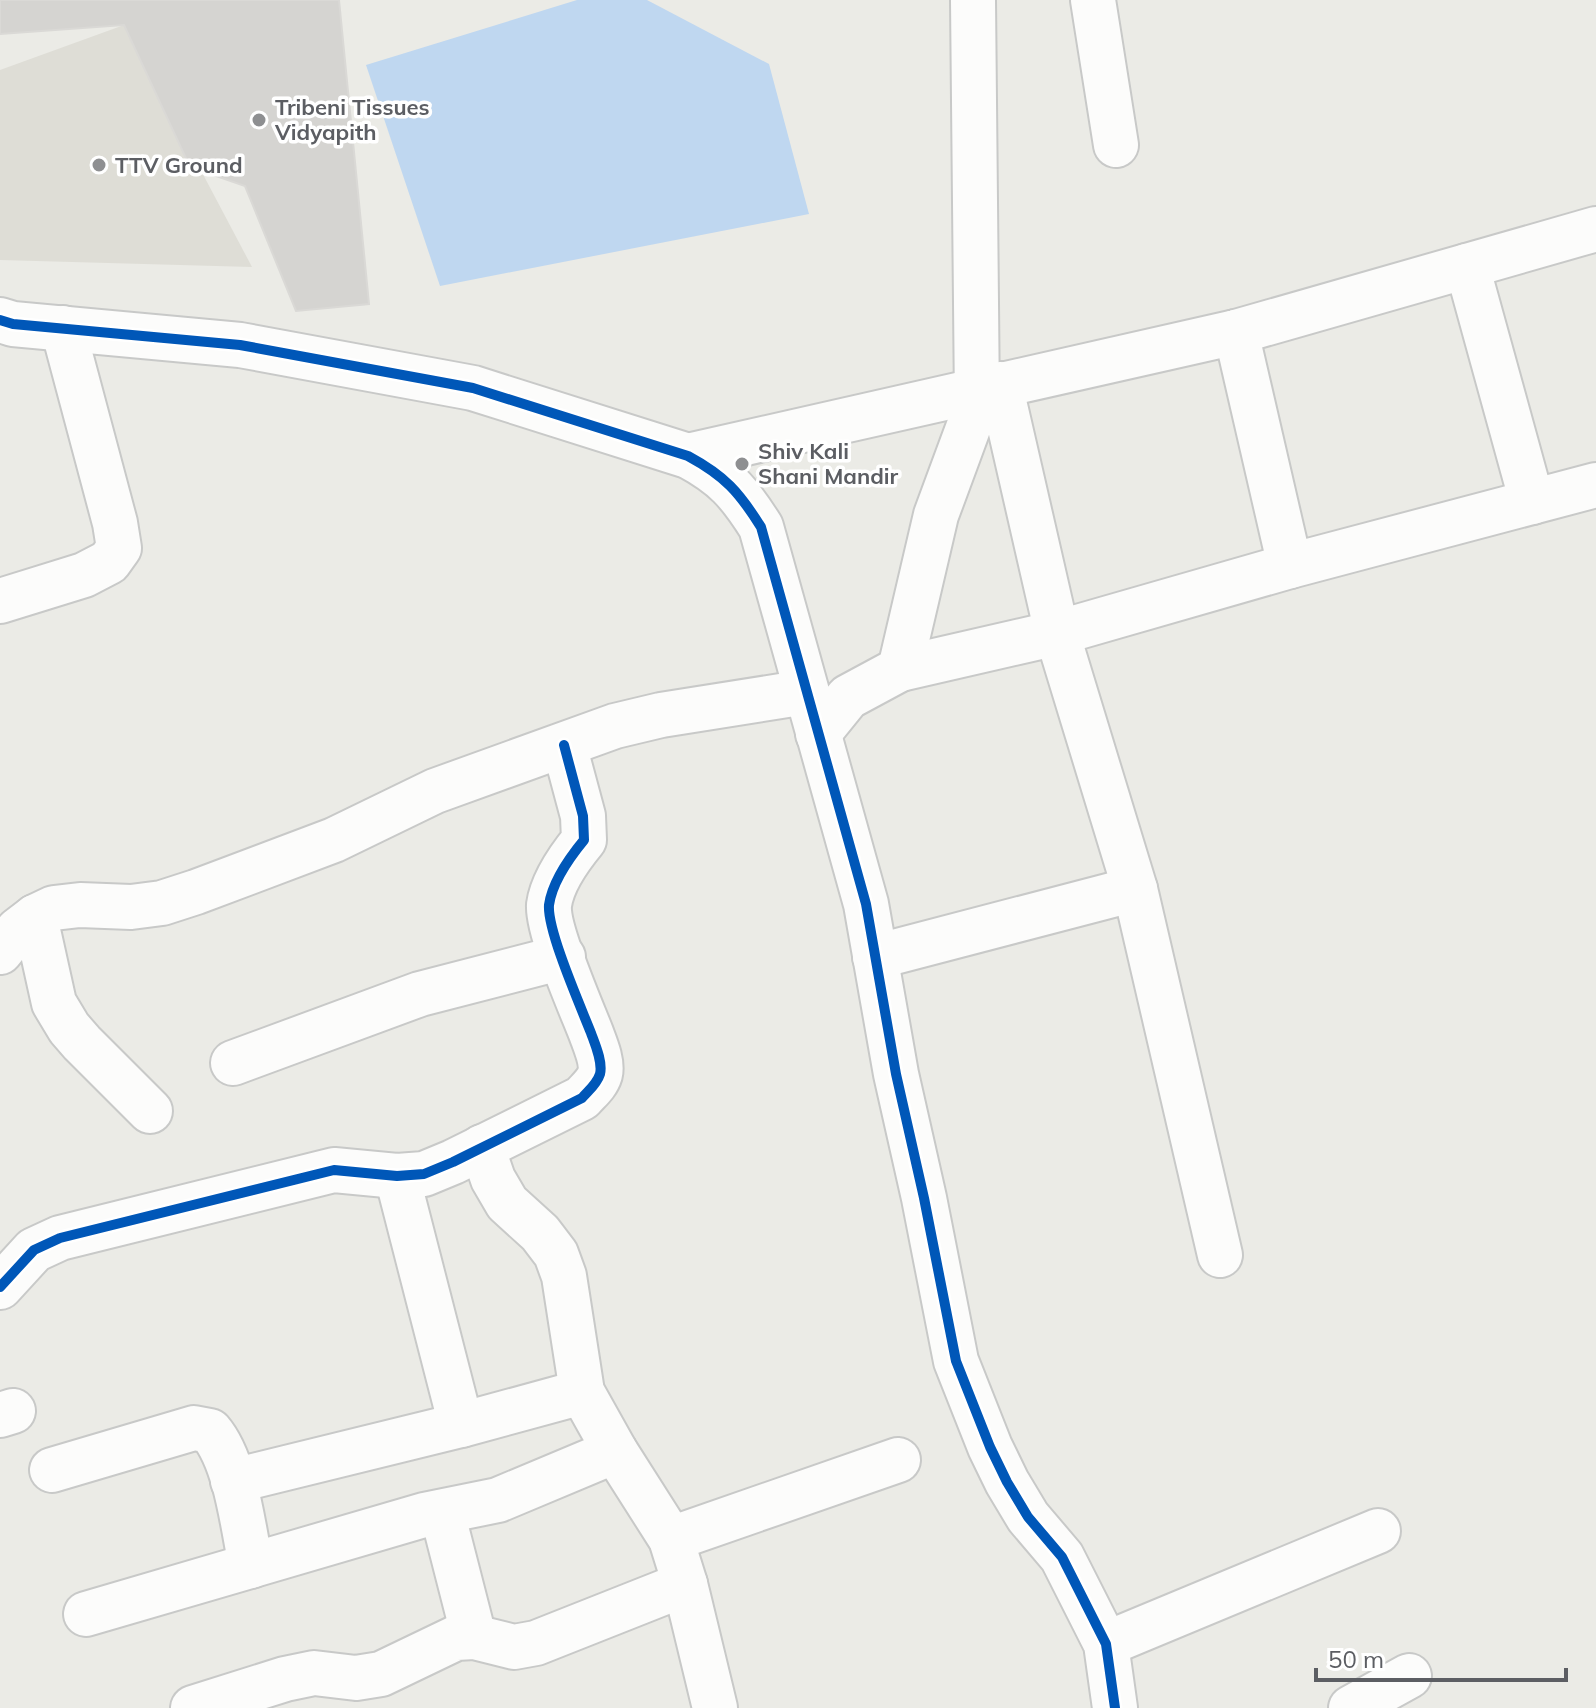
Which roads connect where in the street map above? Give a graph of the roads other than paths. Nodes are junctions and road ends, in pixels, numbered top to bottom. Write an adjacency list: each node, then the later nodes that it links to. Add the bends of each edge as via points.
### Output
1 (1093, 0): 3 (street)
2 (977, 1): 9 (street)
3 (1116, 145)
4 (1596, 229): 5 (street)
5 (1467, 266): 8 (street); 12 (street)
6 (0, 320): 7 (street)
7 (63, 328): 10 (street, via 240,345 473,388); 14 (street, via 119,548 109,562 84,575)
8 (1236, 332): 9 (street); 13 (street)
9 (988, 387): 10 (street); 15 (street); 16 (street, via 936,515)
10 (688, 456): 17 (street, via 714,470 743,498 761,527)
11 (1596, 485): 12 (street)
12 (1532, 502): 13 (street)
13 (1290, 566): 15 (street)
14 (0, 601)
15 (1057, 633): 16 (street); 20 (street)
16 (900, 669): 18 (street, via 848,697)
17 (806, 692): 18 (street); 19 (street, via 661,715)
18 (818, 734): 24 (street, via 866,904)
19 (564, 745): 21 (street, via 435,791 334,840 185,896 131,907 54,908); 23 (street, via 584,840 558,878 549,905)
20 (1135, 889): 24 (street); 29 (street)
21 (35, 917): 22 (street); 26 (street, via 54,1003 82,1043)
22 (0, 952)
23 (563, 957): 25 (street, via 420,994); 27 (street, via 596,1046 601,1070 596,1083 582,1098)
24 (875, 957): 44 (street, via 956,1361 1007,1482 1062,1557)
25 (233, 1063)
26 (150, 1111)
27 (482, 1147): 28 (street, via 424,1174); 31 (street, via 507,1203 556,1254)
28 (397, 1176): 30 (street, via 334,1170 60,1238 34,1250); 32 (street)
29 (1220, 1255)
30 (0, 1287)
31 (582, 1392): 32 (street); 33 (street)
32 (461, 1425): 36 (street)
33 (615, 1451): 37 (street, via 498,1500); 39 (street)
34 (898, 1460): 39 (street)
35 (52, 1470): 36 (street, via 194,1428 210,1431 221,1443)
36 (233, 1481): 40 (street)
37 (442, 1512): 40 (street); 43 (street)
38 (1378, 1531): 44 (street)
39 (671, 1539): 41 (street)
40 (251, 1566): 42 (street)
41 (685, 1584): 43 (street, via 536,1643 514,1647); 48 (street)
42 (86, 1614)
43 (474, 1637): 46 (street, via 456,1638 381,1674 356,1678)
44 (1106, 1644): 49 (street)
45 (1409, 1676): 50 (street)
46 (340, 1692): 47 (street, via 314,1673)
47 (193, 1708)
48 (715, 1708)
49 (1115, 1708)
50 (1351, 1708)

